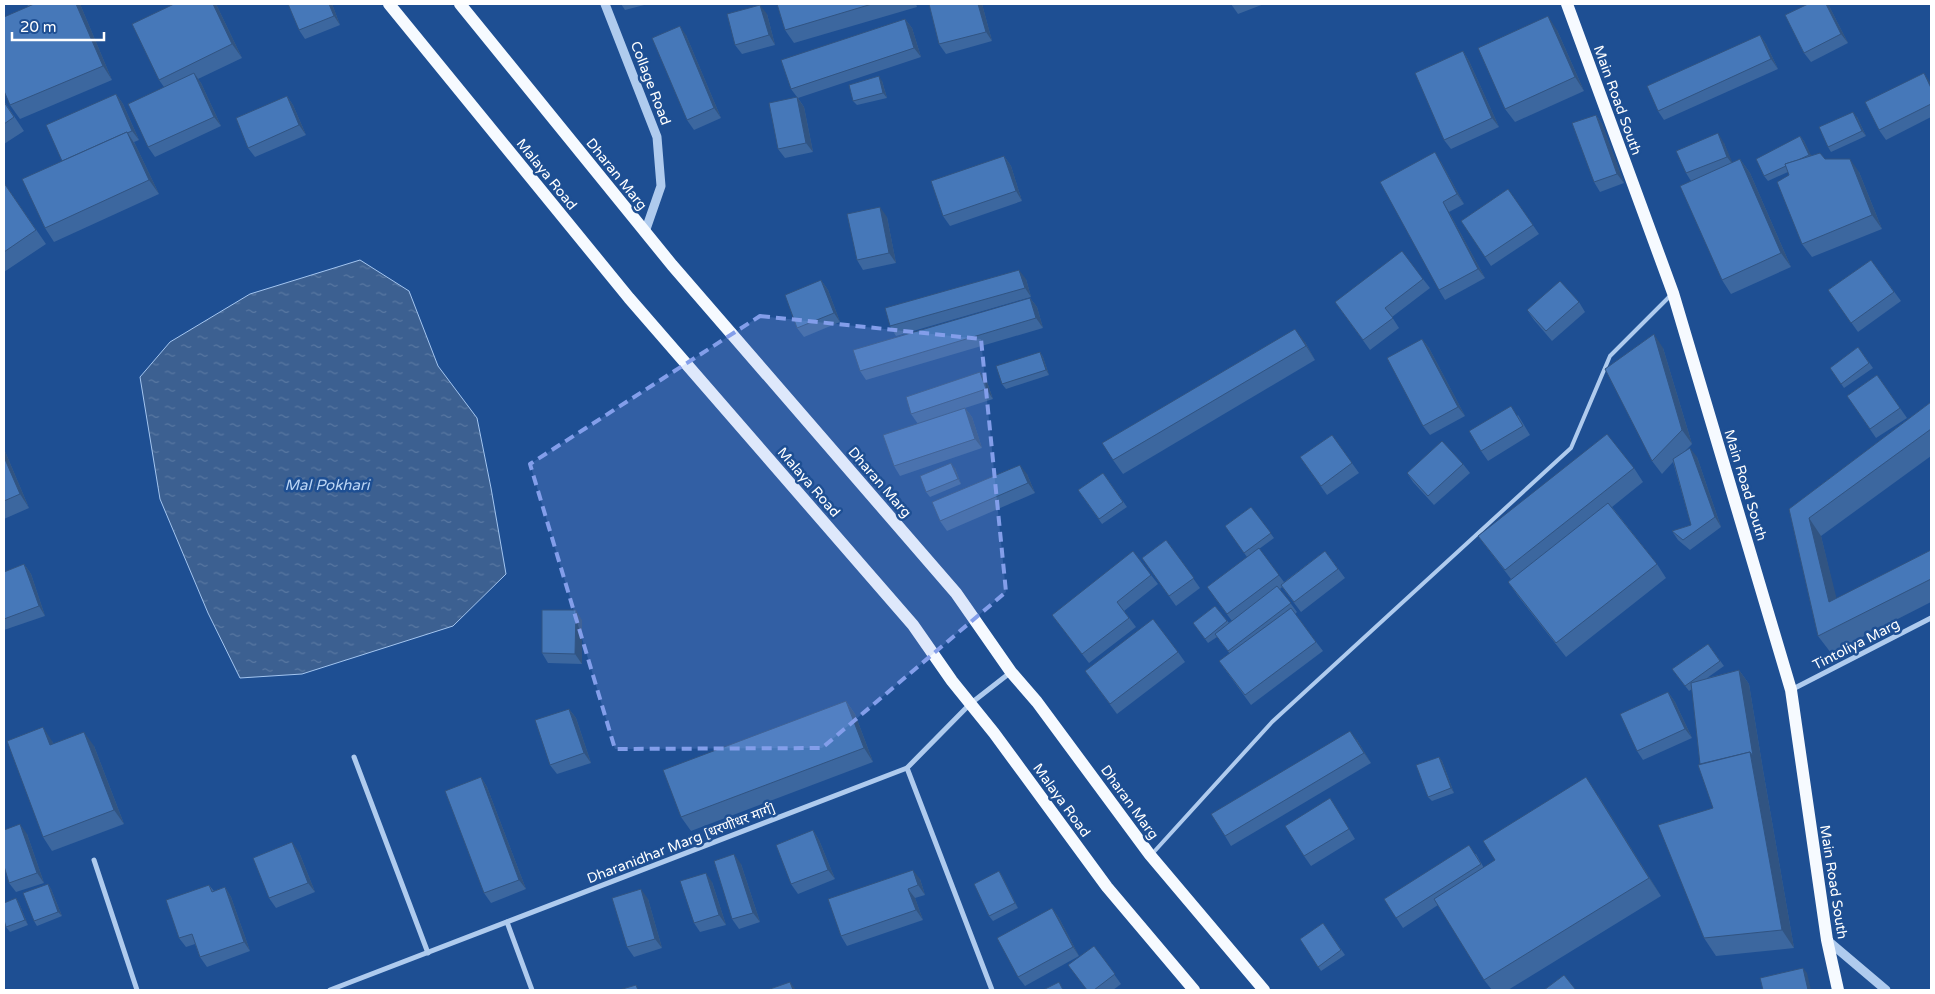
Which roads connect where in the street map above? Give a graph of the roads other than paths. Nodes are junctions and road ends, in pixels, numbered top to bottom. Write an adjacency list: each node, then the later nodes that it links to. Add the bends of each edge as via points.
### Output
1 (389, 4): 10 (main road, Malaya Road, via 629,298 913,624)
2 (460, 4): 5 (main road, Dharan Marg)
3 (605, 4): 5 (street, Collage Road, via 658,137 661,186)
4 (1567, 4): 6 (main road, Main Road South)
5 (645, 232): 8 (main road, Dharan Marg, via 956,593)
6 (1673, 293): 9 (main road, Main Road South); 13 (lane, via 1610,356 1570,448 1272,722)
7 (1931, 618): 9 (street, Tintoliya Marg)
8 (1011, 672): 10 (street, Dharanidhar Marg [धरणीधर मार्ग]); 13 (main road, Dharan Marg, via 1037,702)
9 (1791, 690): 16 (main road, Main Road South)
10 (970, 704): 12 (street, Dharanidhar Marg [धरणीधर मार्ग]); 22 (main road, Malaya Road, via 1107,887)
11 (354, 757): 17 (street)
12 (906, 768): 15 (street, Dharanidhar Marg [धरणीधर मार्ग]); 21 (street)
13 (1150, 855): 23 (main road, Dharan Marg)
14 (94, 860): 18 (street)
15 (507, 922): 17 (street, Dharanidhar Marg [धरणीधर मार्ग]); 20 (street)
16 (1827, 940): 24 (main road, Main Road South); 25 (street)
17 (428, 953): 19 (street, Dharanidhar Marg [धरणीधर मार्ग])
18 (137, 990)
19 (330, 990)
20 (532, 990)
21 (992, 990)
22 (1194, 990)
23 (1264, 990)
24 (1838, 990)
25 (1886, 990)

